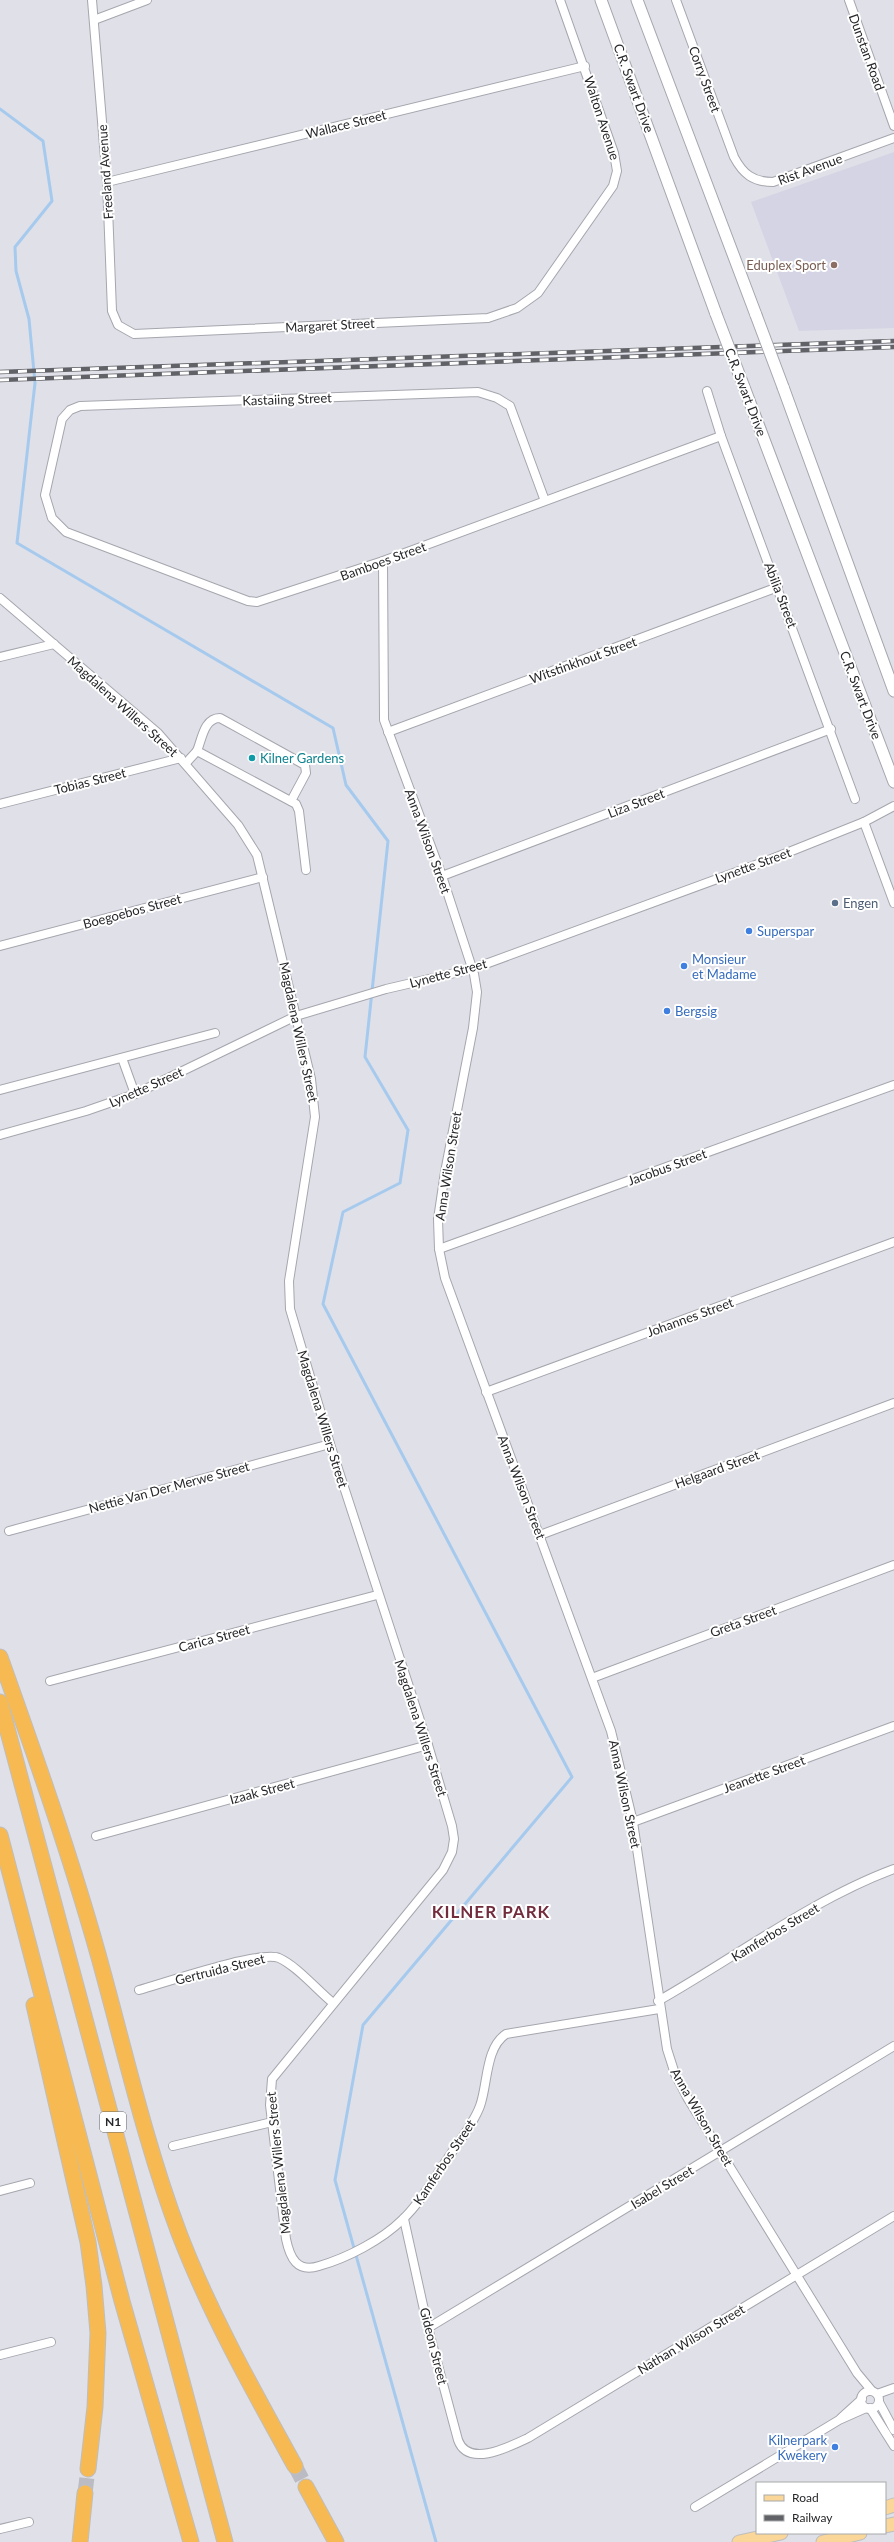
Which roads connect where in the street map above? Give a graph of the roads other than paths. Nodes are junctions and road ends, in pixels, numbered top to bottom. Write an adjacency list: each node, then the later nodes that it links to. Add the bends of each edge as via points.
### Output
1 (92, 0): 8 (street, Freeland Avenue)
2 (147, 0): 8 (street)
3 (560, 0): 9 (street, Walton Avenue)
4 (601, 0): 30 (main road, C.R. Swart Drive, bridge, via 716,314)
5 (636, 0): 25 (main road, bridge, via 783,387)
6 (676, 0): 12 (street, Corry Street)
7 (849, 0): 10 (street, Dunstan Road)
8 (94, 20): 13 (street, Freeland Avenue)
9 (585, 66): 13 (street, Wallace Street); 14 (street, Walton Avenue, via 616,161 616,178 544,286)
10 (894, 126)
11 (894, 138): 12 (street, Rist Avenue, via 773,182 753,180 740,168)
12 (734, 157)
13 (107, 182): 15 (street, Freeland Avenue, via 112,311 116,323)
14 (524, 305): 15 (street, Margaret Street, via 488,318)
15 (134, 334)
16 (707, 392): 17 (street, Abilia Street)
17 (721, 436): 18 (street, Bamboes Street); 21 (street, Abilia Street)
18 (545, 501): 19 (street, Kastaiing Street, via 510,406 497,398 478,392 75,408 65,415 59,427 46,492); 20 (street, Bamboes Street)
19 (50, 515): 20 (street, Bamboes Street, via 58,527 66,532 251,602 276,598)
20 (383, 561): 27 (street, Anna Wilson Street, via 382,697)
21 (778, 587): 26 (street, Abilia Street); 27 (street, Witstinkhout Street)
22 (0, 598): 23 (street, Magdalena Willers Street)
23 (54, 644): 24 (street); 29 (street, Magdalena Willers Street, via 123,702)
24 (0, 657)
25 (894, 691)
26 (831, 729): 31 (street, Abilia Street); 37 (street, Liza Street)
27 (388, 732): 37 (street, Anna Wilson Street)
28 (197, 751): 29 (street); 32 (street); 32 (street, via 208,723 214,718 220,718 305,765 306,773)
29 (184, 760): 33 (street, Tobias Street); 38 (street, Magdalena Willers Street, via 248,839 257,855)
30 (894, 782)
31 (855, 799)
32 (291, 801): 36 (street, via 299,811)
33 (0, 804)
34 (894, 806): 35 (street, Lynette Street)
35 (864, 822): 39 (street); 41 (street, Lynette Street)
36 (306, 870)
37 (442, 876): 41 (street, Anna Wilson Street)
38 (263, 877): 40 (street, Boegoebos Street); 42 (street, Magdalena Willers Street)
39 (894, 903)
40 (0, 946)
41 (472, 969): 42 (street, Lynette Street, via 386,989); 50 (street, Anna Wilson Street, via 477,992 476,1014 445,1172 438,1219)
42 (296, 1016): 47 (street, Lynette Street); 53 (street, Magdalena Willers Street, via 311,1079 316,1117 288,1292 290,1309)
43 (216, 1033): 44 (street)
44 (122, 1058): 46 (street); 47 (street)
45 (894, 1085): 50 (street, Jacobus Street)
46 (0, 1090)
47 (134, 1094): 48 (street, Lynette Street, via 86,1111)
48 (0, 1134)
49 (894, 1242): 51 (street, Johannes Street)
50 (439, 1249): 51 (street, Anna Wilson Street, via 445,1278)
51 (486, 1392): 55 (street, Anna Wilson Street)
52 (894, 1403): 55 (street, Helgaard Street)
53 (330, 1444): 54 (street, Nettie Van Der Merwe Street); 57 (street, Magdalena Willers Street)
54 (8, 1531)
55 (540, 1535): 59 (street, Anna Wilson Street)
56 (894, 1565): 59 (street, Greta Street)
57 (377, 1595): 60 (street, Carica Street); 63 (street, Magdalena Willers Street)
58 (0, 1658): 94 (highway, via 59,1830 97,1952 153,2153 178,2231 218,2324)
59 (592, 1678): 64 (street, Anna Wilson Street, via 610,1731)
60 (50, 1681)
61 (0, 1702): 105 (highway, N1)
62 (894, 1726): 64 (street, Jeanette Street)
63 (428, 1745): 66 (street, Izaak Street); 70 (street, Magdalena Willers Street, via 453,1833 452,1852 443,1870)
64 (633, 1822): 71 (street, Anna Wilson Street)
65 (0, 1835): 104 (highway, via 122,2301)
66 (96, 1836)
67 (0, 1851): 95 (highway, via 88,2242 98,2333 95,2407)
68 (894, 1869): 71 (street, Kamferbos Street, via 840,1893)
69 (139, 1990): 70 (street, Gertruida Street, via 251,1959 272,1956 290,1966)
70 (333, 2003): 73 (street, Magdalena Willers Street, via 272,2079 269,2096)
71 (659, 2005): 75 (street, Anna Wilson Street, via 666,2049 675,2074); 79 (street, Kamferbos Street, via 517,2030 501,2037 491,2058 483,2096 474,2118)
72 (894, 2046): 75 (street, Isabel Street)
73 (272, 2122): 74 (street); 80 (street, Magdalena Willers Street, via 288,2246 296,2263)
74 (173, 2146)
75 (721, 2152): 81 (street, Anna Wilson Street); 82 (street, Isabel Street)
76 (30, 2183): 77 (street)
77 (0, 2191)
78 (894, 2216): 81 (street, Nathan Wilson Street)
79 (404, 2219): 80 (street, Kamferbos Street, via 383,2235 346,2255 324,2265); 82 (street, Gideon Street)
80 (306, 2269)
81 (797, 2276): 85 (street, Anna Wilson Street); 93 (street, Nathan Wilson Street, via 528,2438)
82 (428, 2328): 93 (street, Gideon Street, via 459,2443 469,2453)
83 (51, 2342): 84 (street)
84 (0, 2355)
85 (856, 2374): 87 (street, Anna Wilson Street); 88 (street, Anna Wilson Street)
86 (894, 2389): 87 (street)
87 (877, 2396): 88 (street); 89 (street, via 875,2407); 91 (street, Anna Wilson Street)
88 (862, 2397): 89 (street, Anna Wilson Street); 90 (street)
89 (868, 2408): 90 (street); 92 (street)
90 (839, 2420): 98 (street)
91 (894, 2430)
92 (894, 2446)
93 (485, 2453)
94 (295, 2466)
95 (88, 2469)
96 (306, 2487): 106 (highway)
97 (85, 2493): 103 (highway)
98 (695, 2507)
99 (29, 2522): 100 (street)
100 (0, 2529)
101 (776, 2534): 107 (main road)
102 (856, 2534): 108 (main road)
103 (80, 2542)
104 (190, 2542)
105 (226, 2542)
106 (336, 2542)
107 (739, 2542)
108 (823, 2542)

